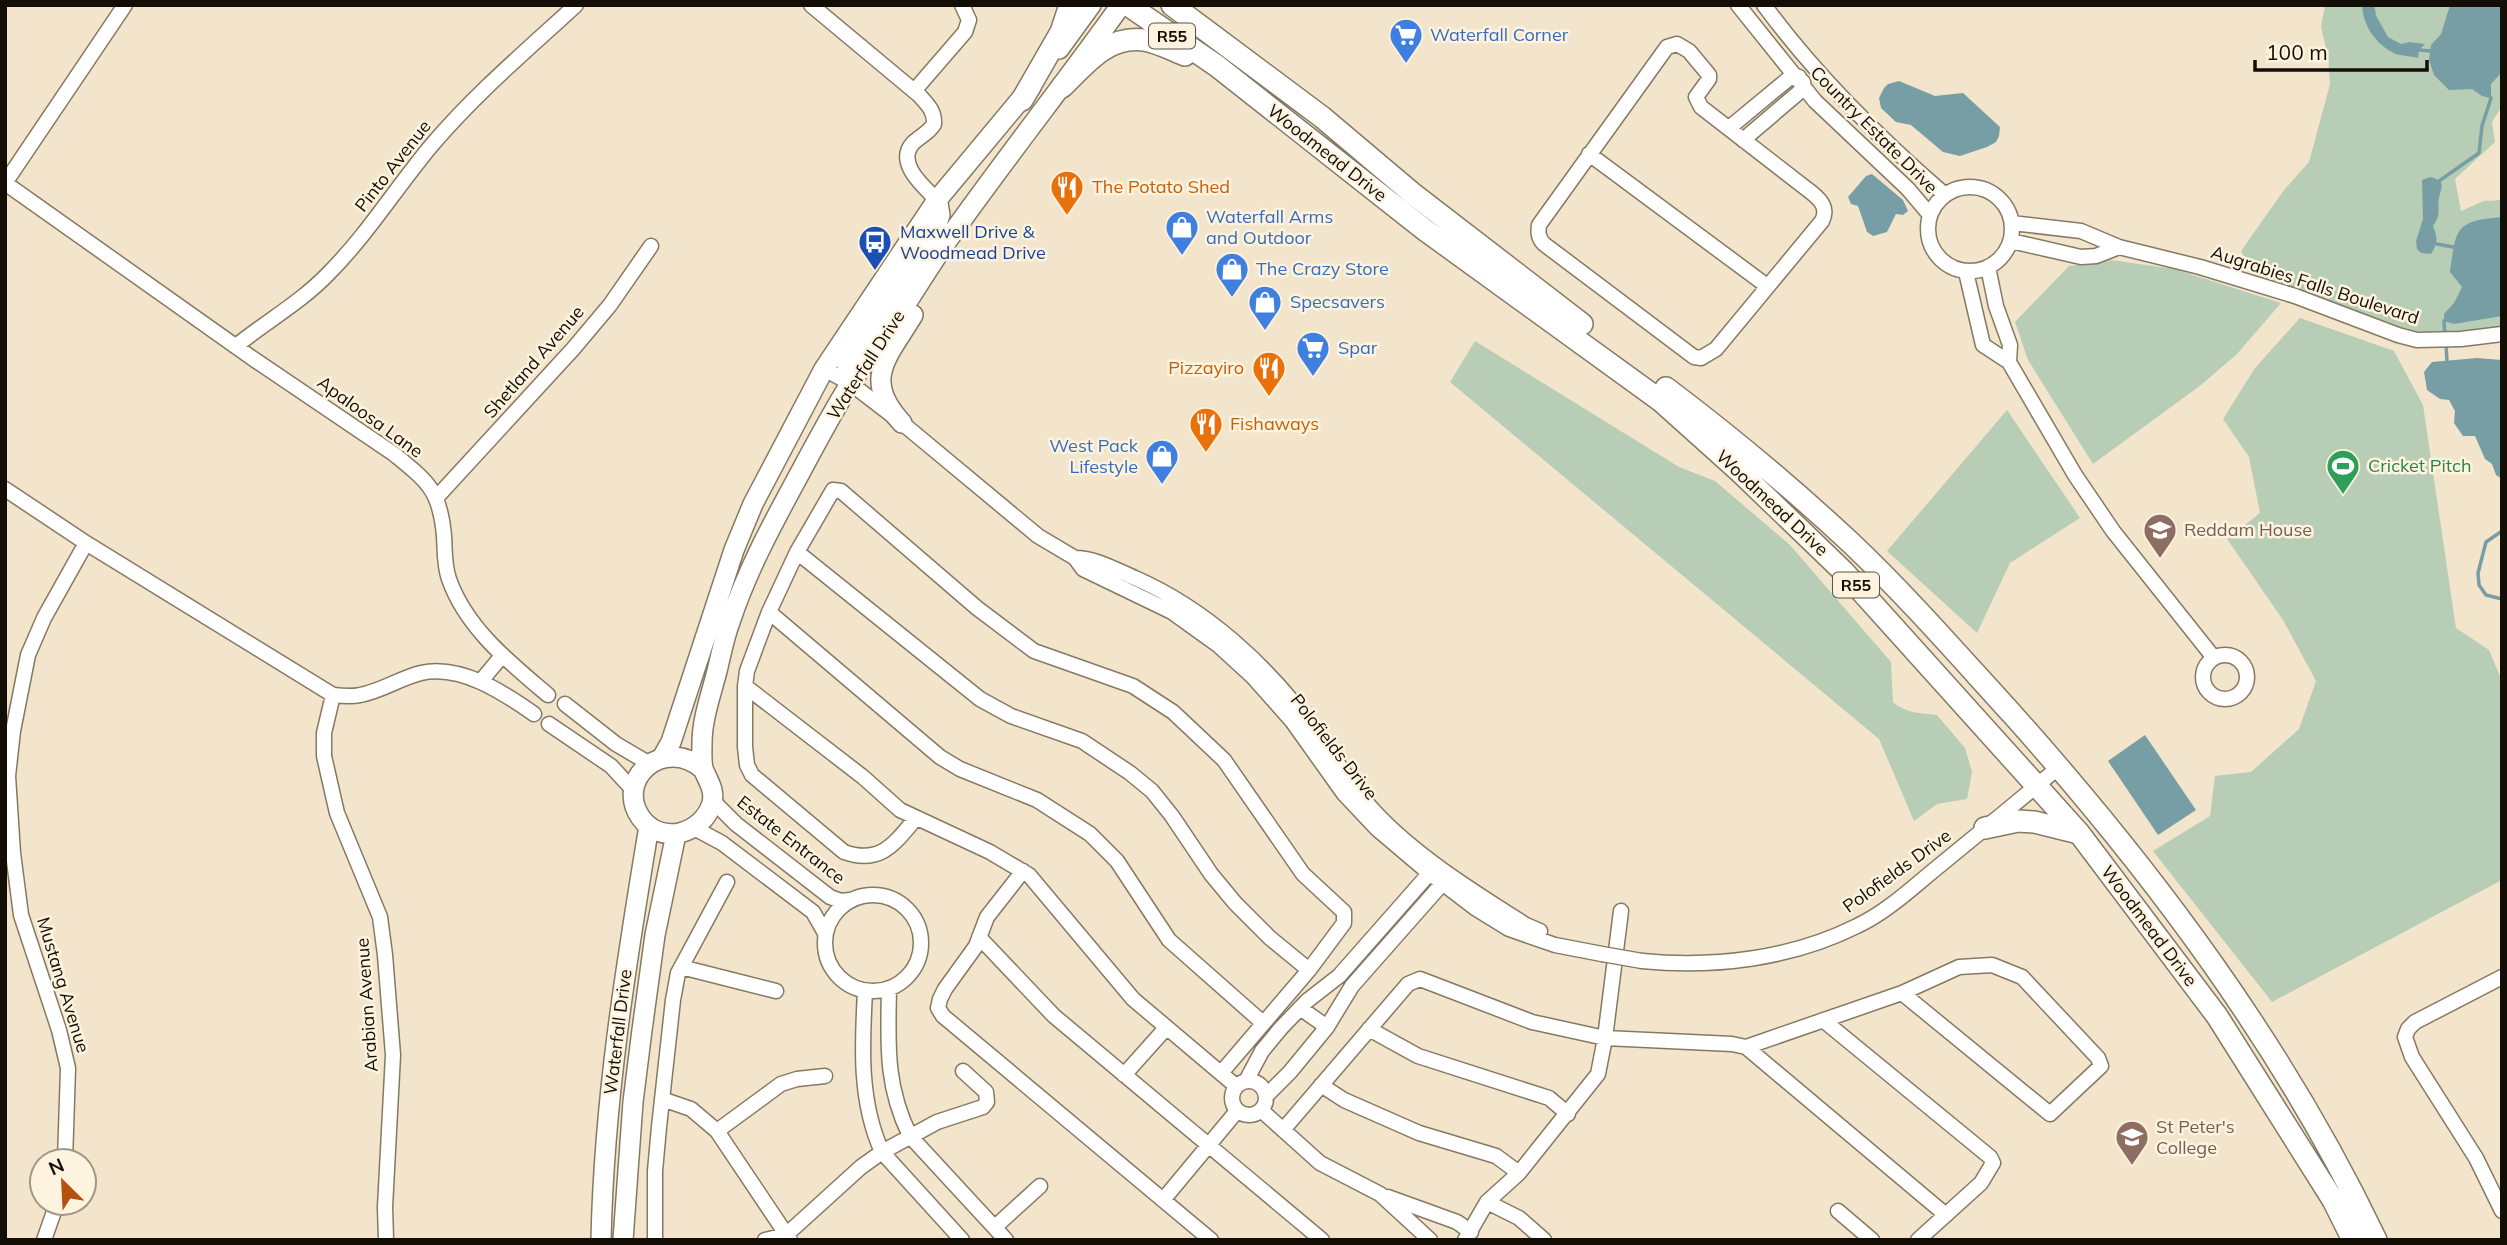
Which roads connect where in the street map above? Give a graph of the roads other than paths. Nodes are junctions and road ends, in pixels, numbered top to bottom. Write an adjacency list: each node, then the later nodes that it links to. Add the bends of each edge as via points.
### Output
1 (125, 5): 24 (street)
2 (576, 5): 37 (street, Pinto Avenue, via 503,70 446,130 329,274)
3 (962, 5): 19 (street, via 969,20 965,32)
4 (1070, 5): 20 (main road, via 1061,32)
5 (1091, 5): 20 (main road, Waterfall Drive)
6 (1121, 5): 18 (main road, Waterfall Drive)
7 (1128, 5): 15 (main road, Woodmead Drive / R55)
8 (1172, 5): 13 (main road, Woodmead Drive / R55)
9 (1191, 5): 13 (main road)
10 (1738, 5): 17 (street, Country Estate Drive)
11 (1764, 5): 14 (street, Country Estate Drive)
12 (806, 6): 19 (street)
13 (1232, 48): 58 (main road, Woodmead Drive / R55, via 1773,473 1853,545 1926,620)
14 (1805, 59): 16 (street, Country Estate Drive); 17 (street)
15 (1217, 66): 18 (main road, via 1156,43 1128,39 1107,46); 60 (main road, Woodmead Drive / R55, via 1425,230 1661,401 1844,572)
16 (1821, 76): 17 (street); 25 (street, Country Estate Drive)
17 (1800, 80): 21 (street); 22 (street); 27 (street, Country Estate Drive)
18 (1062, 87): 29 (main road, Waterfall Drive)
19 (914, 92): 26 (street, via 930,108 934,124 910,148 908,163)
20 (1022, 100): 26 (main road, Waterfall Drive)
21 (1729, 128): 22 (street); 23 (street, via 1697,102 1709,79 1706,70 1682,46 1670,45)
22 (1743, 139): 35 (street, via 1812,192 1825,208 1822,221)
23 (1589, 154): 35 (street); 35 (street, via 1539,225 1541,240 1694,358 1704,358 1716,349)
24 (5, 183): 37 (street, Apaloosa Lane)
25 (1945, 195): 27 (street); 28 (street, via 1961,187 1979,187 2001,200)
26 (937, 200): 39 (main road, Waterfall Drive)
27 (1930, 215): 34 (street, via 1928,241 1934,253 1942,263)
28 (2012, 223): 30 (street); 32 (street, Augrabies Falls Boulevard, via 2071,229)
29 (957, 227): 39 (main road, Waterfall Drive); 40 (main road, via 953,246 880,375 882,394)
30 (2011, 241): 32 (street, Augrabies Falls Boulevard, via 2081,257); 33 (street)
31 (651, 246): 42 (street, Shetland Avenue, via 573,349)
32 (2119, 247): 36 (street, Augrabies Falls Boulevard, via 2295,296 2398,335 2429,341)
33 (1988, 267): 34 (street); 38 (street, via 2010,345)
34 (1966, 272): 38 (street, via 1981,342)
35 (1767, 286)
36 (2502, 334)
37 (236, 346): 42 (street, Apaloosa Lane, via 394,454)
38 (2009, 362): 47 (street, via 2113,531)
39 (838, 377): 40 (street, Polofields Drive); 57 (main road, Waterfall Drive, via 778,454 744,527 677,726); 59 (main road, Waterfall Drive, via 730,621 706,714)
40 (902, 423): 68 (street, Polofields Drive, via 1029,529 1075,558 1083,569 1172,612 1218,645 1292,721 1344,794 1377,829)
41 (5, 489): 43 (street)
42 (437, 497): 46 (street, via 448,577 461,605)
43 (86, 543): 50 (street); 107 (street, Mustang Avenue, via 28,655 8,776 21,915 68,1068)
44 (797, 552): 45 (street); 77 (street, via 980,699 1011,716 1082,741 1130,773 1172,816 1235,903); 77 (street, via 830,492 841,491 1034,652 1133,686 1173,712 1224,760 1303,874 1344,912 1343,923)
45 (769, 612): 49 (street); 87 (street, via 940,757 1037,800 1090,834 1117,861 1169,940)
46 (501, 657): 48 (street); 51 (street)
47 (2214, 658)
48 (481, 681): 50 (street, via 428,672 363,695); 53 (street)
49 (745, 686): 63 (street); 63 (street, via 745,747 752,775 844,852 876,855 887,850)
50 (333, 695): 122 (street, Arabian Avenue, via 324,756 337,813 380,917 385,955 393,1044)
51 (548, 695)
52 (565, 704): 54 (street)
53 (534, 714)
54 (587, 720): 56 (street); 57 (street, via 617,744)
55 (549, 724): 56 (street)
56 (573, 739): 61 (street, via 611,766)
57 (656, 761): 59 (main road, via 684,757); 61 (main road, via 639,775)
58 (2059, 767): 60 (street, Polofields Drive); 136 (main road, Woodmead Drive / R55, via 2222,976 2336,1163)
59 (703, 769): 62 (main road)
60 (2037, 785): 65 (street, Polofields Drive); 67 (main road, Woodmead Drive / R55)
61 (634, 791): 64 (main road, via 635,807)
62 (713, 801): 66 (main road, via 706,816); 72 (street, Estate Entrance, via 830,897)
63 (916, 818): 69 (street)
64 (649, 827): 66 (main road); 123 (main road, Waterfall Drive, via 621,992 605,1136)
65 (1985, 828): 67 (main road, via 2018,821); 70 (street, Polofields Drive, bridge, via 1859,925 1800,948 1738,961 1674,964 1555,945 1509,929 1475,908)
66 (685, 831): 74 (street, via 722,843 813,912); 124 (main road, Waterfall Drive, via 655,935 633,1102)
67 (2079, 833): 135 (main road, Woodmead Drive / R55, via 2217,1016 2333,1200)
68 (1433, 869): 70 (street, Polofields Drive); 78 (street)
69 (1023, 871): 75 (street, via 987,918); 89 (street, via 1120,985)
70 (1446, 879): 80 (street)
71 (727, 882): 76 (street)
72 (850, 900): 74 (street, via 835,913); 81 (street, via 882,896 907,908 915,919 920,932 918,960 902,982)
73 (1620, 911): 91 (street)
74 (825, 933): 83 (street, via 826,956 836,975)
75 (979, 937): 95 (street, via 1054,1016); 112 (street, via 940,999 938,1008 943,1016)
76 (681, 967): 82 (street); 99 (street)
77 (1309, 970): 87 (street)
78 (1339, 976): 80 (street); 85 (street)
79 (2502, 977): 115 (street, via 2415,1022 2405,1037 2412,1057 2476,1158)
80 (1352, 985): 88 (street)
81 (889, 988): 83 (street); 105 (street, via 888,1037 896,1104)
82 (776, 991)
83 (865, 991): 108 (street, via 866,1107)
84 (1902, 993): 84 (street, via 1959,967 1992,965 2022,977 2101,1066 2050,1114); 86 (street)
85 (1300, 1008): 88 (street); 97 (street)
86 (1824, 1020): 92 (street); 116 (street, via 1990,1157 1991,1169 1981,1183)
87 (1263, 1023): 94 (street)
88 (1327, 1027): 100 (street)
89 (1166, 1028): 94 (street); 95 (street)
90 (1369, 1029): 91 (street, via 1408,984 1420,979 1532,1022); 98 (street); 102 (street, via 1418,1056 1549,1098)
91 (1605, 1038): 92 (street); 102 (street, via 1598,1074)
92 (1746, 1046): 116 (street)
93 (963, 1071): 105 (street, via 986,1092 983,1107)
94 (1221, 1073): 97 (street)
95 (1124, 1074): 106 (street)
96 (825, 1076): 103 (street, via 780,1084)
97 (1241, 1083): 100 (street, via 1252,1081 1262,1086); 101 (street, via 1231,1096)
98 (1321, 1085): 104 (street); 109 (street, via 1419,1133 1496,1156)
99 (662, 1099): 103 (street, via 691,1109); 125 (street)
100 (1264, 1103): 101 (street, via 1248,1116); 104 (street)
101 (1237, 1111): 106 (street)
102 (1568, 1114): 109 (street)
103 (717, 1130): 120 (street)
104 (1283, 1130): 111 (street, via 1320,1163)
105 (910, 1136): 108 (street); 118 (street)
106 (1209, 1146): 112 (street); 130 (street)
107 (65, 1147)
108 (882, 1152): 120 (street); 127 (street)
109 (1519, 1173): 113 (street)
110 (1040, 1186): 118 (street)
111 (1380, 1194): 119 (street, via 1457,1222); 131 (street)
112 (1163, 1200): 129 (street)
113 (1487, 1202): 119 (street); 132 (street, via 1519,1217)
114 (1838, 1211): 133 (street)
115 (2502, 1211)
116 (1946, 1215): 134 (street)
117 (52, 1217): 121 (street)
118 (995, 1227): 128 (street)
119 (1468, 1236)
120 (788, 1237): 126 (street)
121 (44, 1240)
122 (386, 1240)
123 (601, 1240)
124 (623, 1240)
125 (655, 1240)
126 (765, 1240)
127 (962, 1240)
128 (1006, 1240)
129 (1211, 1240)
130 (1322, 1240)
131 (1430, 1240)
132 (1544, 1240)
133 (1872, 1240)
134 (1918, 1240)
135 (2353, 1240)
136 (2376, 1240)

